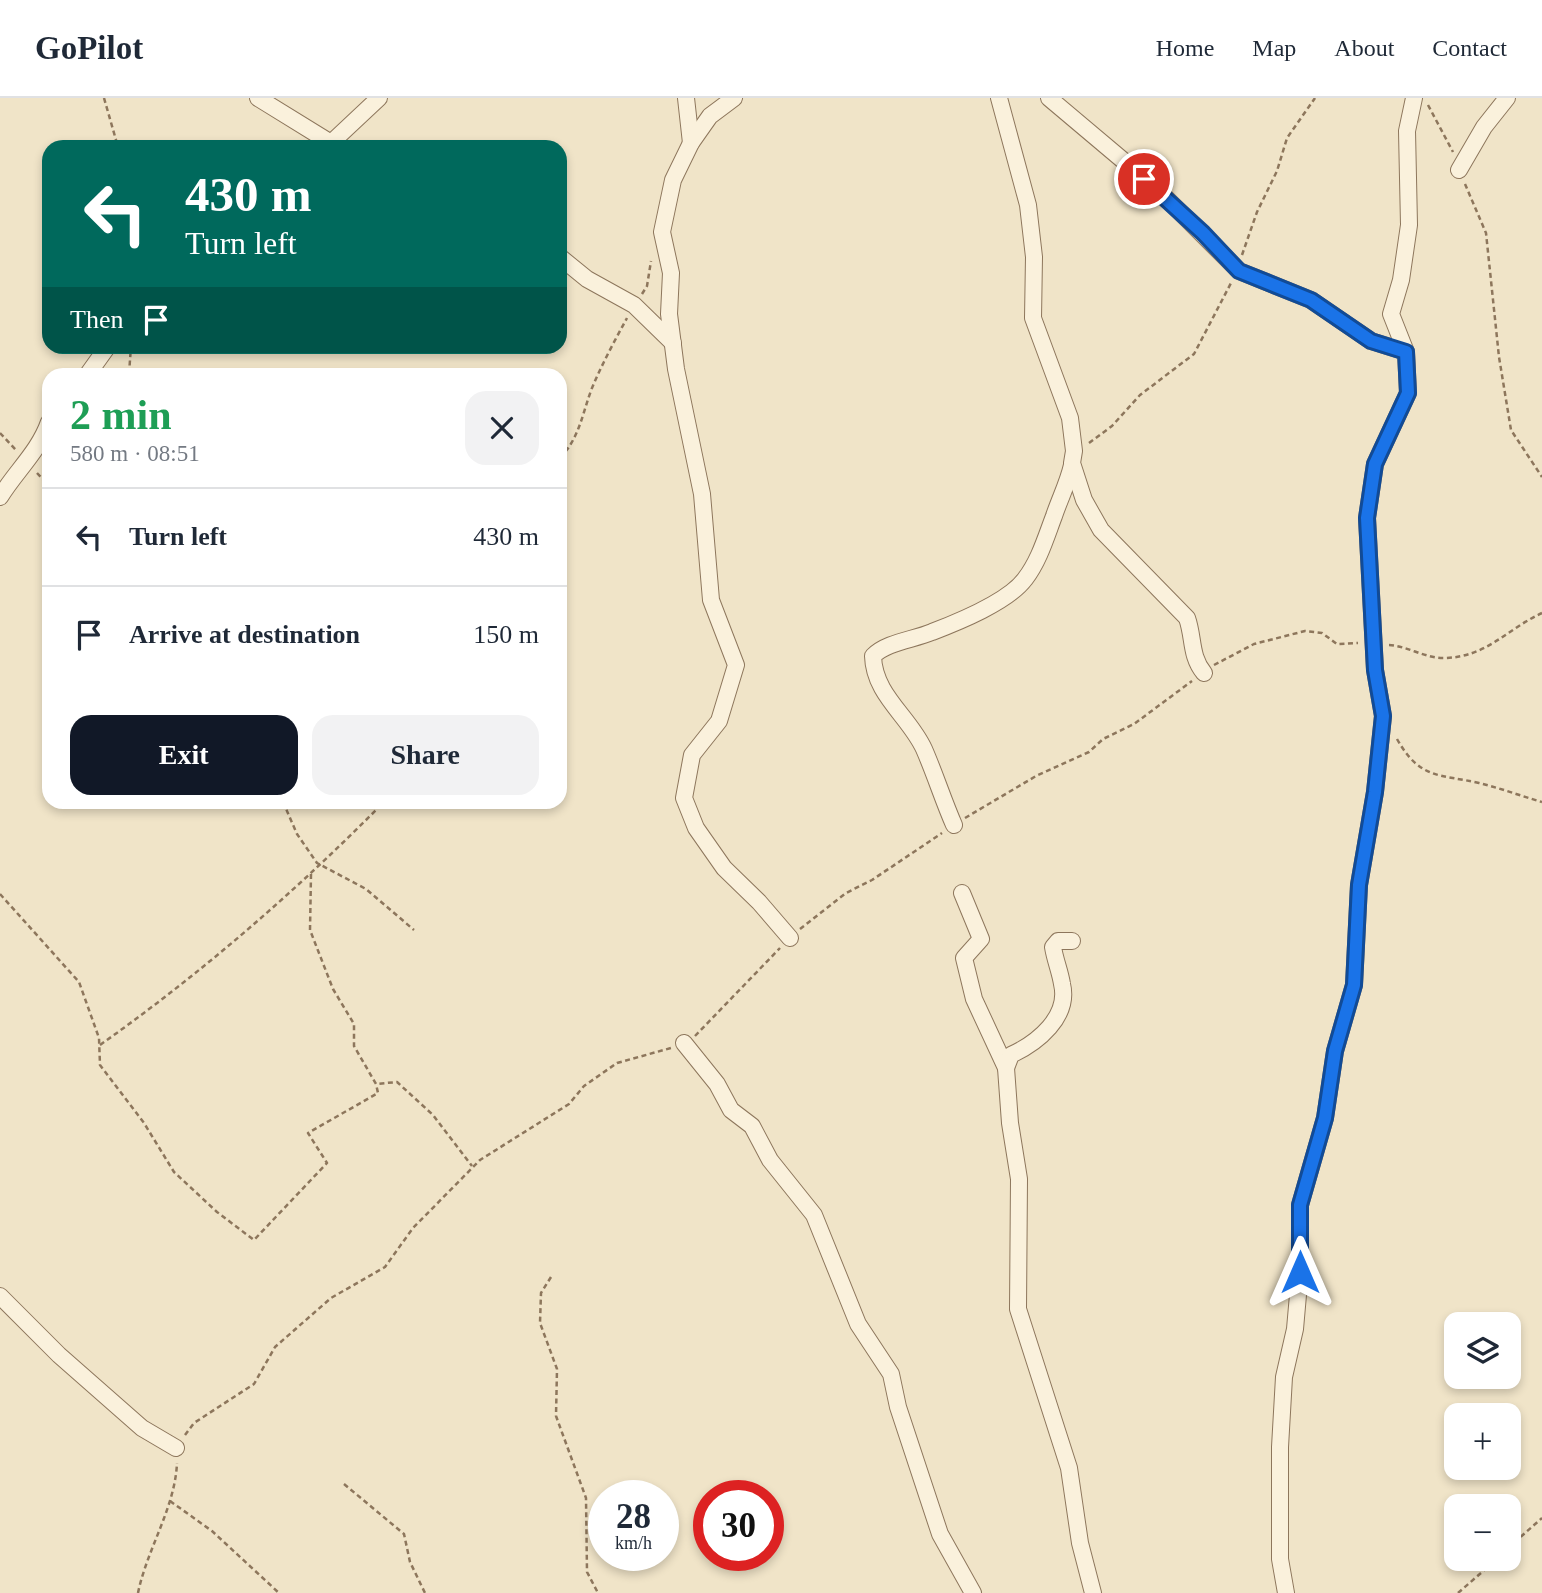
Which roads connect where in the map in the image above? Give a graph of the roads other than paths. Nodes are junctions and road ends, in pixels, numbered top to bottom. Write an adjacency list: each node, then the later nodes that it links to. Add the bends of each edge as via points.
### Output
1 (258, 98): 9 (street)
2 (379, 98): 10 (street)
3 (686, 98): 11 (street)
4 (734, 98): 11 (street, via 710,116)
5 (999, 98): 17 (street, via 1028,205 1034,257 1033,318 1070,418)
6 (1049, 98): 15 (street, via 1157,189 1239,271 1311,300 1371,341)
7 (1417, 98): 15 (street, via 1407,131 1409,225 1391,314)
8 (1507, 98): 12 (street)
9 (323, 140)
10 (338, 140)
11 (691, 144): 14 (street, via 673,180 662,232 671,274)
12 (1459, 170)
13 (567, 263): 14 (street, via 634,305)
14 (673, 343): 22 (street, via 702,494 711,600 736,665 719,721 692,755 684,798 696,828 724,868)
15 (1406, 352): 30 (street, via 1408,393 1375,464 1367,518 1375,670 1383,716 1359,885 1354,985 1335,1051 1325,1118 1300,1205 1299,1283 1284,1377 1280,1447 1280,1559)
16 (42, 442): 18 (street)
17 (1073, 457): 19 (street, via 1084,500 1101,530 1187,618 1195,661); 20 (street, via 1042,549 1024,581 947,626 882,647 873,656 873,669 884,693 923,747)
18 (0, 497)
19 (1204, 673)
20 (954, 825)
21 (962, 893): 25 (street, via 981,939 964,958 967,974)
22 (790, 938)
23 (1072, 942): 25 (street, via 1058,941 1053,947 1063,987 1061,1004 1048,1031 1012,1055)
24 (684, 1043): 28 (street, via 731,1110 752,1126 770,1160 814,1215 858,1324 891,1374 940,1534)
25 (1006, 1068): 29 (street, via 1019,1179 1018,1309 1069,1468)
26 (0, 1296): 27 (street, via 142,1428)
27 (176, 1448)
28 (973, 1593)
29 (1093, 1593)
30 (1286, 1593)

